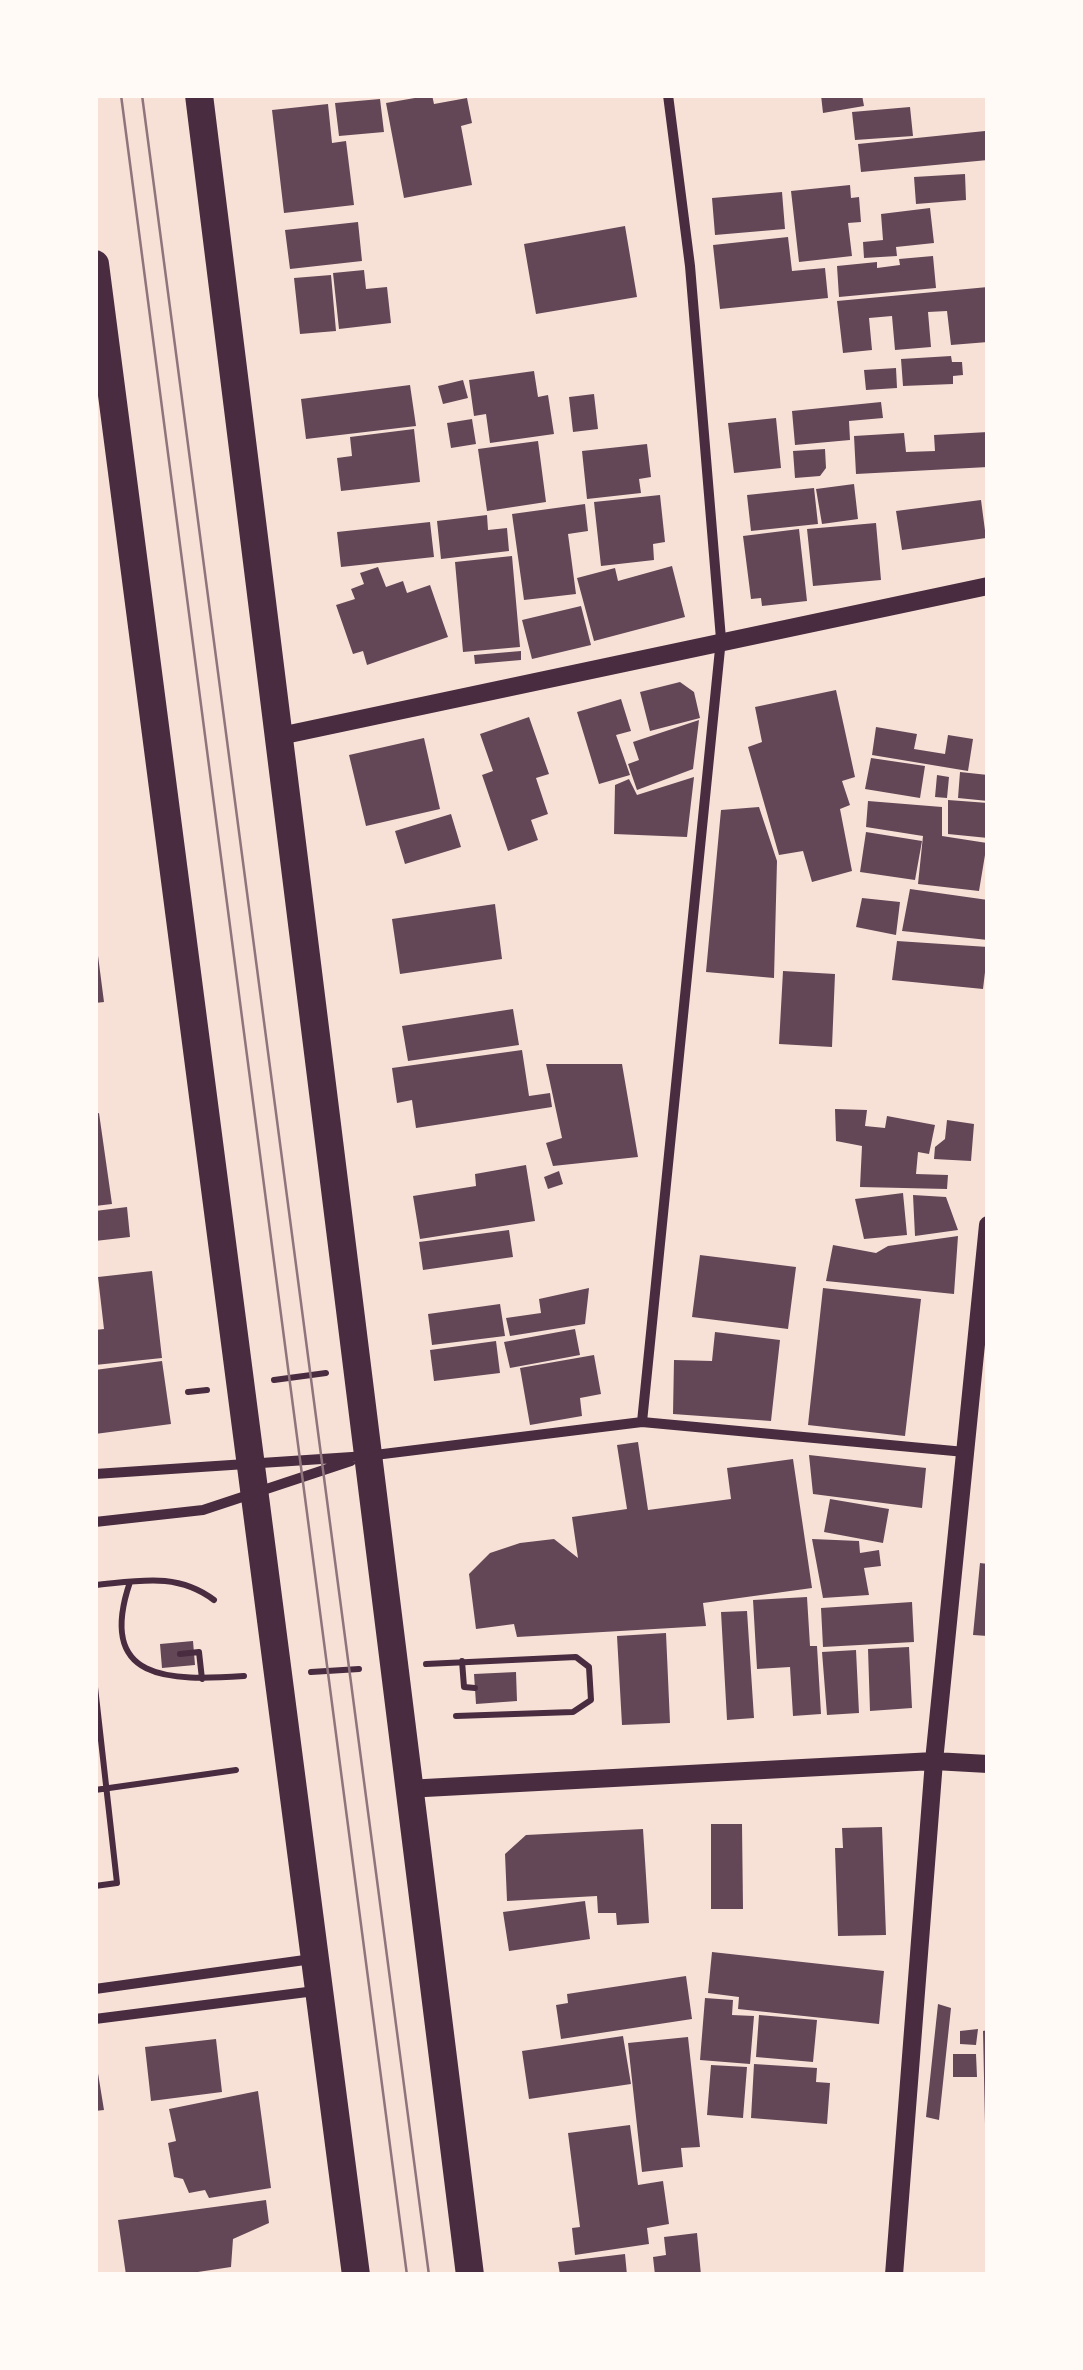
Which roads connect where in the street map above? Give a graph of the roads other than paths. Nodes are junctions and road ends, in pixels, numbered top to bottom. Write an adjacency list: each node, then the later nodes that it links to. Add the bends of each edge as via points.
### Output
1 (199, 95): 6 (highway)
2 (668, 95): 5 (street, via 690,266)
3 (95, 264): 11 (highway)
4 (988, 586): 5 (street)
5 (721, 639): 6 (street); 8 (street)
6 (280, 736): 10 (highway)
7 (988, 1224): 9 (street)
8 (642, 1422): 9 (street); 10 (street)
9 (965, 1452): 15 (street)
10 (367, 1456): 11 (street); 13 (street); 17 (highway)
11 (252, 1461): 12 (street); 13 (highway)
12 (95, 1474)
13 (256, 1492): 14 (street, via 203,1510); 18 (highway)
14 (95, 1522)
15 (934, 1760): 16 (street); 17 (street); 24 (street)
16 (988, 1764)
17 (406, 1789): 23 (highway)
18 (317, 1958): 19 (street); 20 (highway)
19 (95, 1989)
20 (321, 1991): 21 (street); 22 (highway)
21 (95, 2019)
22 (356, 2275)
23 (470, 2275)
24 (894, 2275)

